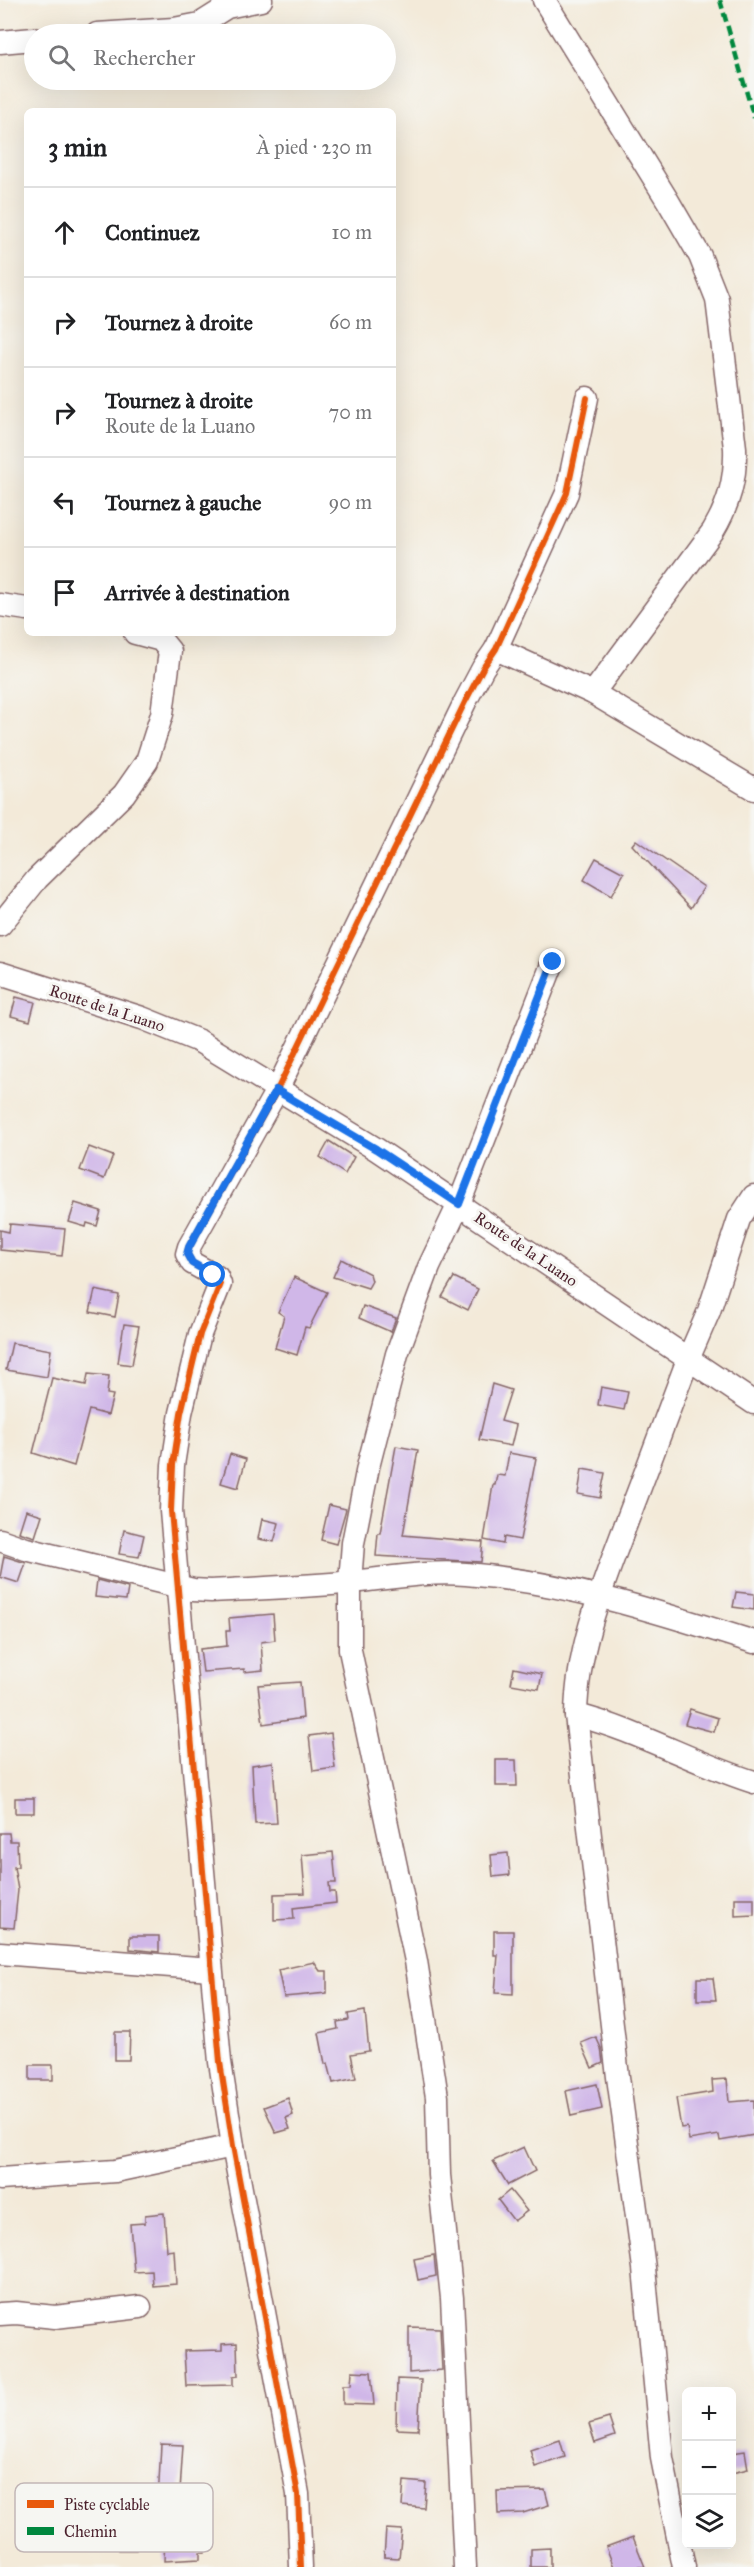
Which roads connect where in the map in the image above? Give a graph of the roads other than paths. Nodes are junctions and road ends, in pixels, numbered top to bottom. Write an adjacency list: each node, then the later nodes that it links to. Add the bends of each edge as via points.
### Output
1 (261, 0): 3 (street, via 227,7)
2 (544, 0): 11 (street, via 668,201 710,279 717,300 735,448 732,489 713,531)
3 (200, 24)
4 (24, 40): 5 (street)
5 (0, 42)
6 (587, 398): 10 (street, via 567,493)
7 (0, 605): 8 (street)
8 (24, 609)
9 (146, 636): 13 (street, via 161,640 170,651 162,714 147,761 124,794 37,879)
10 (496, 649): 11 (street); 16 (street, via 465,702)
11 (593, 693): 12 (street)
12 (754, 789)
13 (0, 925)
14 (553, 962): 18 (street)
15 (0, 973): 16 (street, Route de la Luano, via 172,1029 199,1041)
16 (276, 1090): 18 (street, Route de la Luano); 23 (street, via 187,1254 192,1263 218,1277 220,1284 191,1366 173,1465 171,1511)
17 (754, 1196): 19 (street, via 739,1219)
18 (459, 1204): 19 (street, Route de la Luano); 22 (street, via 429,1267 397,1354 368,1467 353,1543)
19 (689, 1358): 20 (street, Route de la Luano); 24 (street)
20 (754, 1403)
21 (0, 1540): 23 (street)
22 (350, 1582): 23 (street, via 211,1591); 24 (street, via 425,1573 466,1574); 35 (street, via 350,1650 416,1961 437,2097 439,2175 452,2298)
23 (177, 1587): 29 (street)
24 (599, 1595): 25 (street); 26 (street, via 584,1644 576,1688)
25 (754, 1642)
26 (576, 1715): 27 (street, via 608,1723); 36 (street, via 644,2268 662,2458)
27 (754, 1782)
28 (0, 1953): 29 (street)
29 (211, 1969): 30 (street)
30 (233, 2146): 31 (street, via 115,2171); 34 (street, via 298,2494)
31 (0, 2180)
32 (140, 2307): 33 (street, via 55,2317)
33 (0, 2314)
34 (301, 2567)
35 (465, 2567)
36 (684, 2567)

